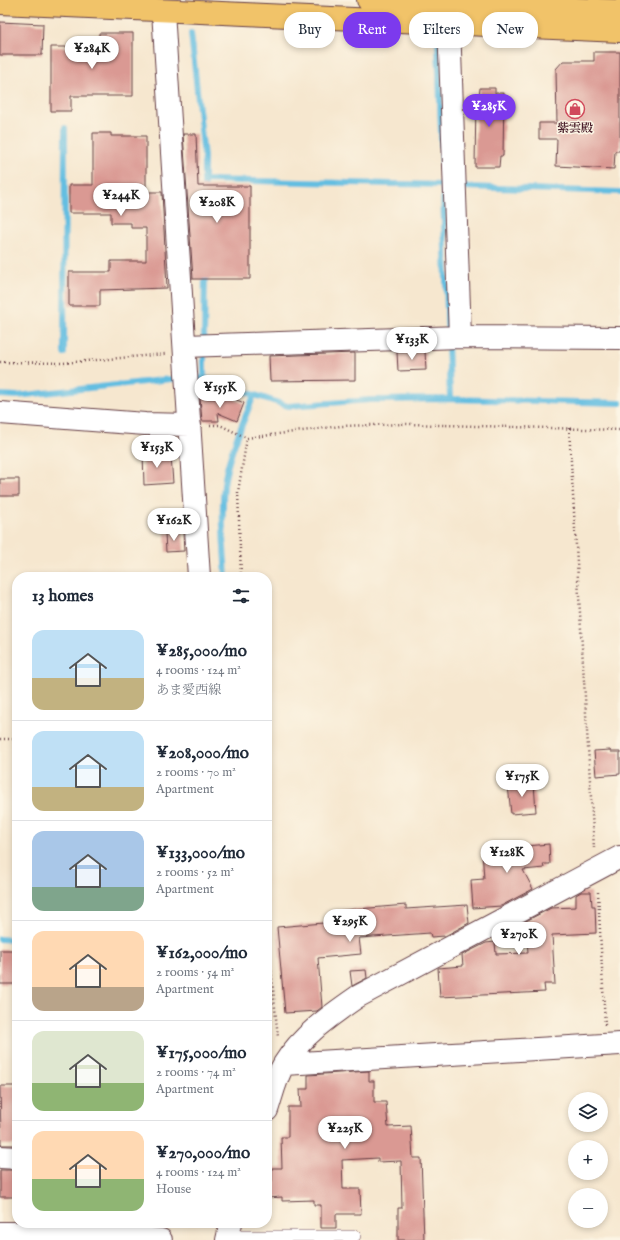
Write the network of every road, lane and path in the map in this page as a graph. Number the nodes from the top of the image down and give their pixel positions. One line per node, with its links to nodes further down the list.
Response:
1 (368, 0): 4 (main road)
2 (0, 4): 3 (main road)
3 (163, 11): 5 (main road); 11 (street)
4 (620, 11)
5 (409, 21)
6 (474, 24): 7 (main road)
7 (620, 31)
8 (449, 48): 9 (street)
9 (452, 337): 10 (street); 11 (street)
10 (620, 338)
11 (185, 355): 12 (path); 14 (street)
12 (0, 362)
13 (0, 413): 14 (street)
14 (190, 425): 19 (street)
15 (569, 428): 16 (path); 18 (path); 24 (path)
16 (620, 430)
17 (232, 431): 18 (path)
18 (246, 438): 20 (path)
19 (199, 572)
20 (240, 572)
21 (0, 739): 22 (path)
22 (12, 739)
23 (620, 857): 24 (street)
24 (596, 870): 26 (path); 27 (street)
25 (272, 979): 27 (path)
26 (613, 1044): 27 (street)
27 (284, 1064): 28 (street)
28 (272, 1096)
29 (0, 1157): 30 (street)
30 (12, 1158)
31 (84, 1228): 33 (street); 35 (street)
32 (229, 1233): 34 (lane)
33 (1, 1235)
34 (354, 1236)
35 (161, 1240)

